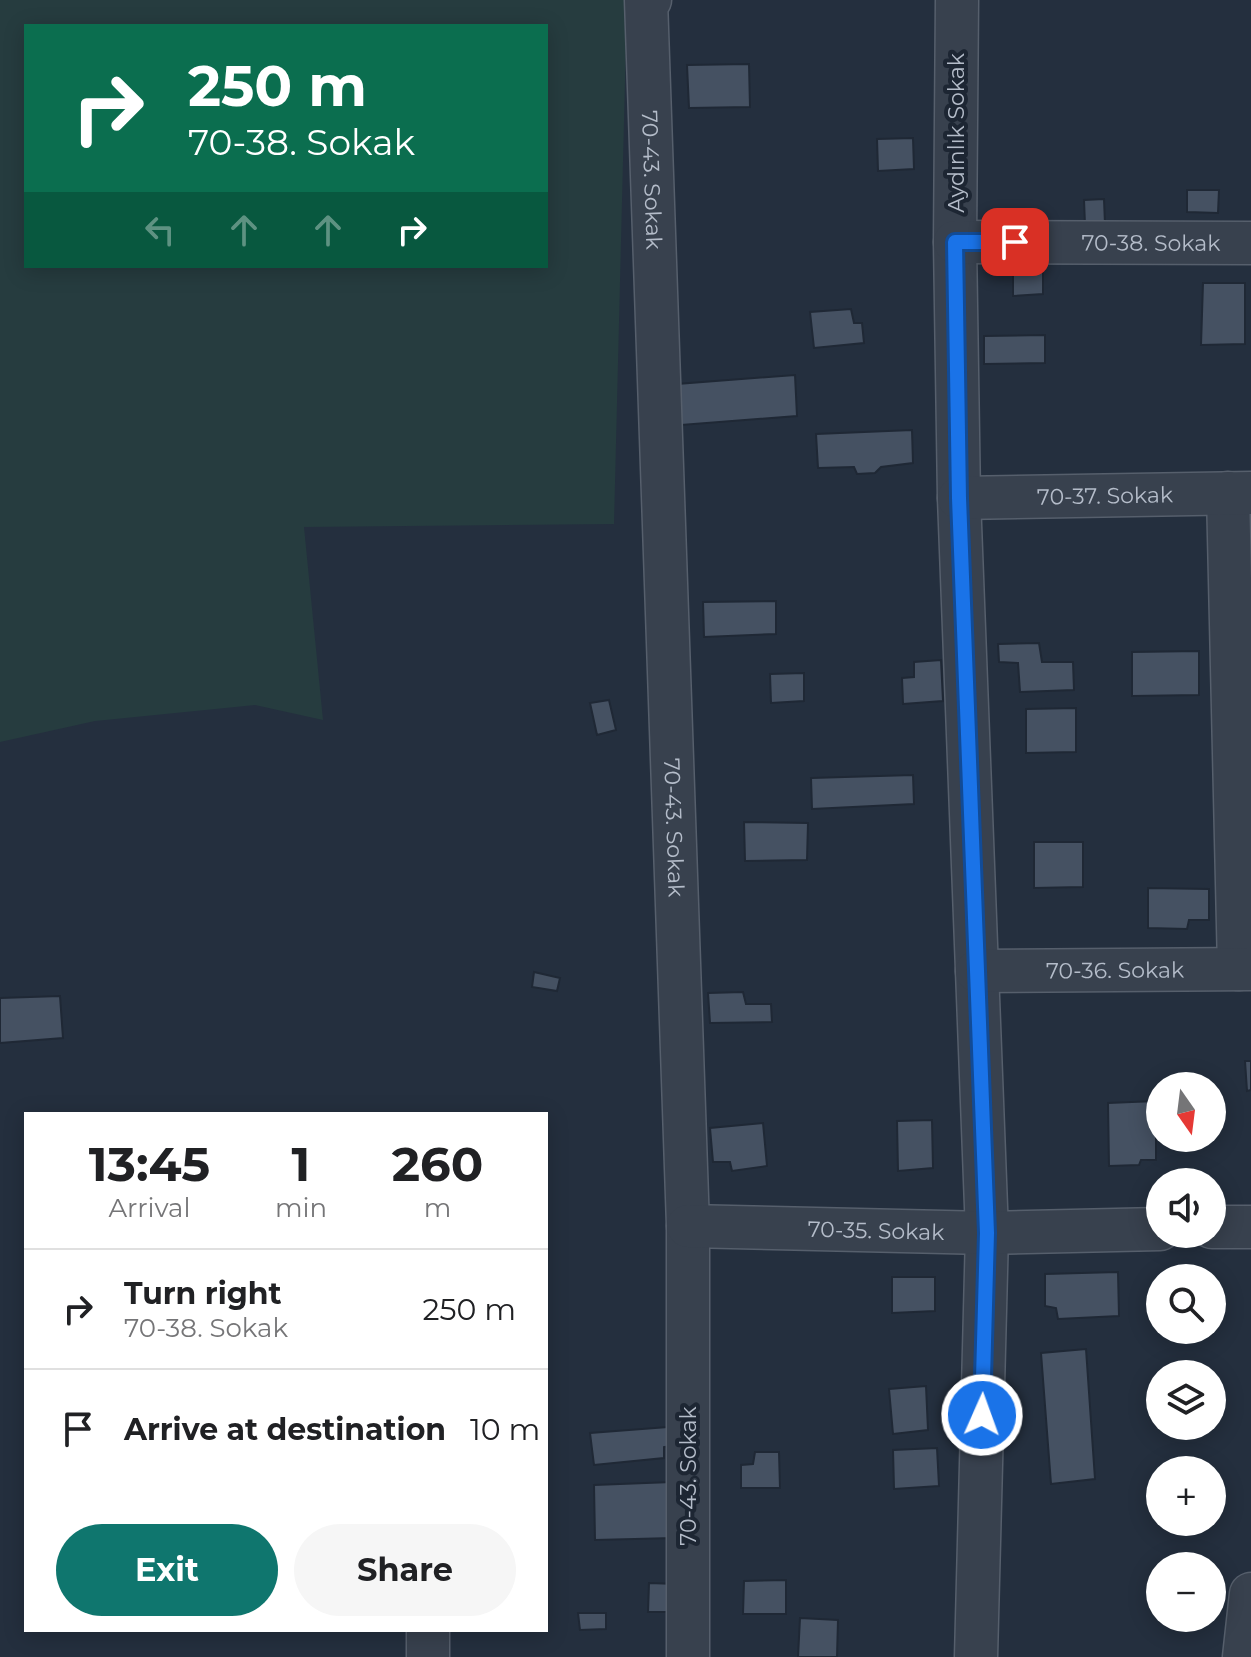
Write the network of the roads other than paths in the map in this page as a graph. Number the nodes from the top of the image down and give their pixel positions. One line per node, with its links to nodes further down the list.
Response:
1 (648, 0): 9 (street, 70-43. Sokak)
2 (957, 0): 3 (street, Aydınlık Sokak)
3 (955, 242): 4 (street, 70-38. Sokak); 6 (street, Aydınlık Sokak)
4 (1251, 243)
5 (1239, 493): 6 (street, 70-37. Sokak); 7 (street)
6 (959, 498): 8 (street, Aydınlık Sokak)
7 (1245, 969): 8 (street, 70-36. Sokak)
8 (977, 971): 13 (street, Aydınlık Sokak)
9 (688, 1226): 13 (street, 70-35. Sokak); 17 (street, 70-43. Sokak)
10 (1226, 1227): 11 (street)
11 (1251, 1227)
12 (1146, 1229): 13 (street, 70-35. Sokak)
13 (987, 1233): 18 (street, Aydınlık Sokak)
14 (1251, 1594): 19 (street)
15 (428, 1632): 16 (street)
16 (428, 1657)
17 (688, 1657)
18 (976, 1657)
19 (1244, 1657)

